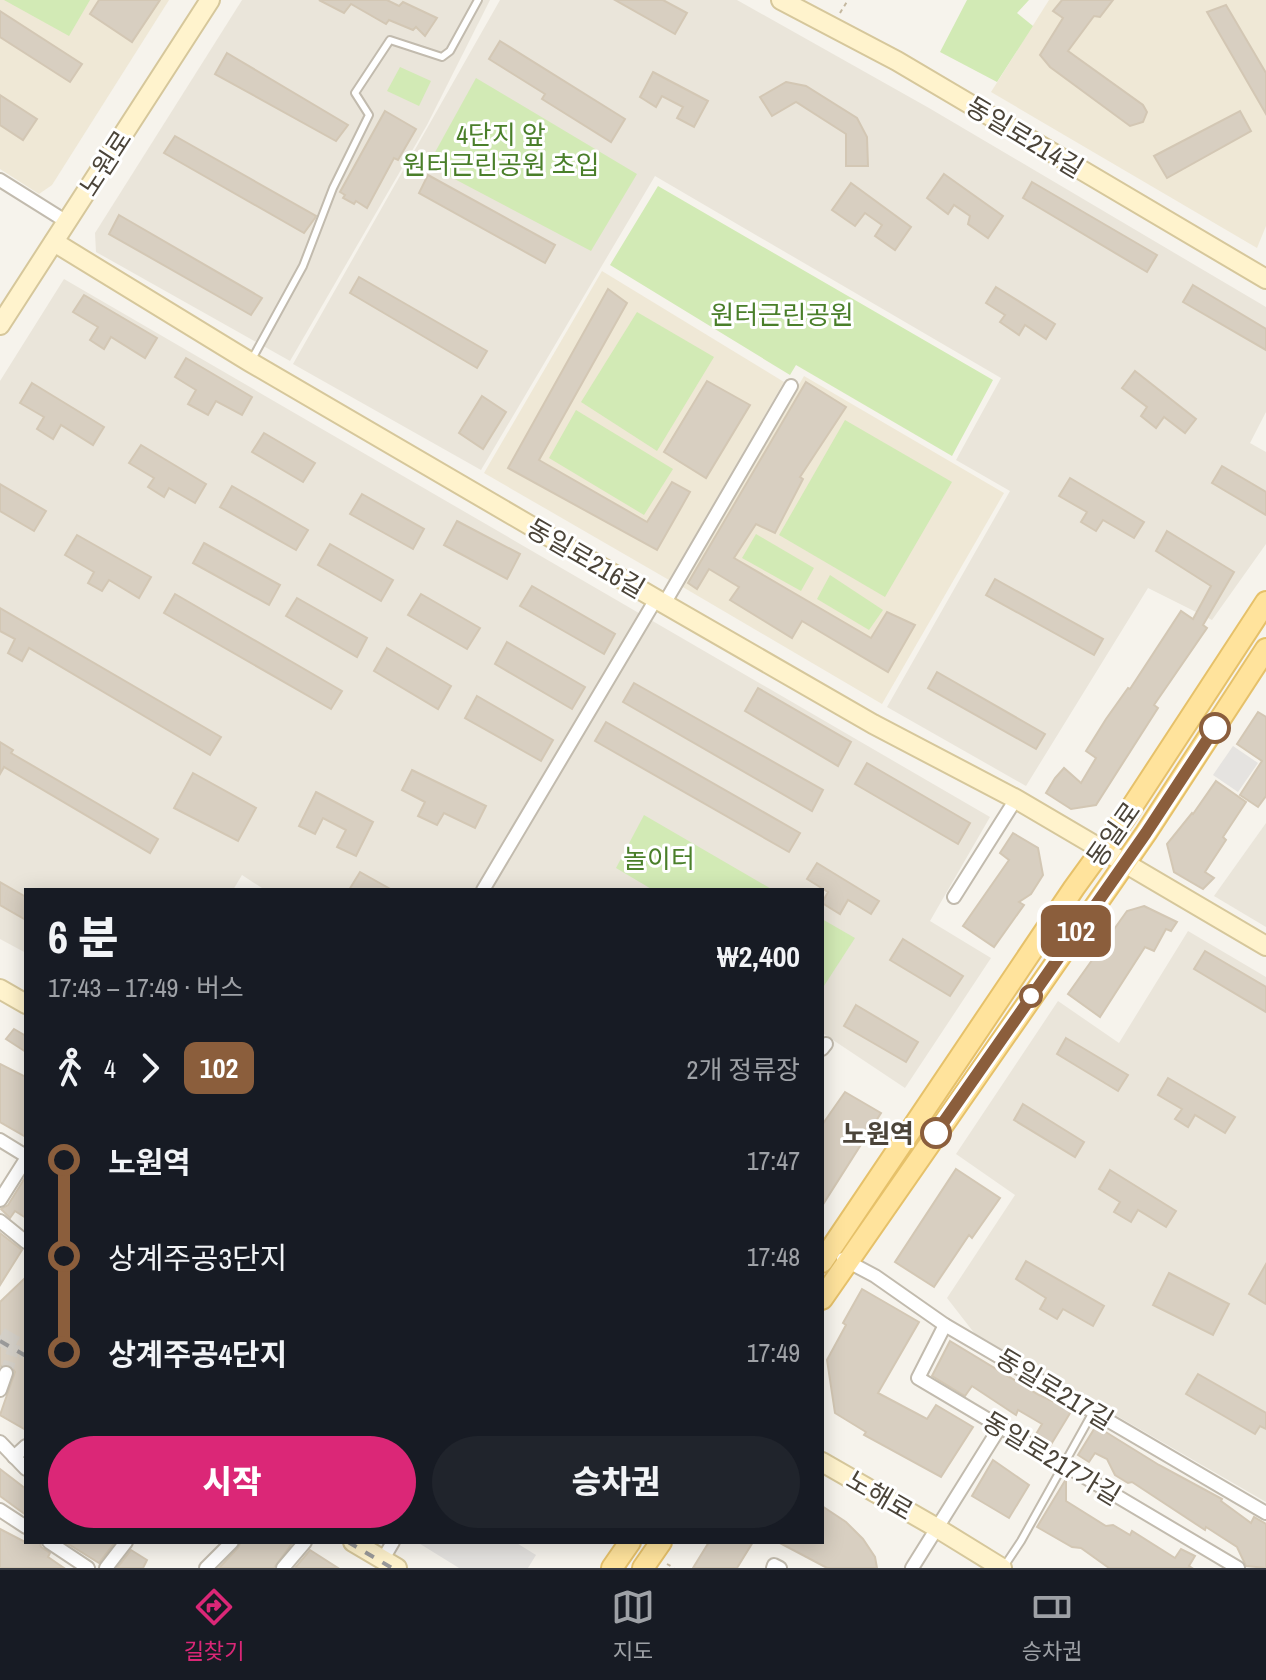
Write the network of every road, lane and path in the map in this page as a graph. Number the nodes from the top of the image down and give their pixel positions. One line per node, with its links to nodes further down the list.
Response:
1 (210, 0): 5 (street, 노원로)
2 (478, 0): 9 (lane)
3 (781, 0): 7 (street, 동일로214길)
4 (1, 184): 5 (street)
5 (67, 222): 6 (street, 노원로)
6 (54, 242): 8 (street, 노원로); 9 (street, 동일로216길)
7 (1266, 279)
8 (0, 325)
9 (250, 362): 11 (street, 동일로216길)
10 (791, 386): 11 (street)
11 (660, 601): 14 (street, 동일로216길); 17 (street)
12 (1266, 602): 15 (main road, 동일로)
13 (1266, 649): 16 (main road, 동일로)
14 (1016, 799): 15 (street, 동일로216길); 18 (street)
15 (1103, 849): 16 (street, 동일로216길); 28 (main road, 동일로)
16 (1125, 863): 19 (street, 동일로216길); 28 (main road, 동일로)
17 (484, 888)
18 (954, 897)
19 (1266, 946)
20 (0, 989): 21 (street)
21 (24, 1003)
22 (0, 1140): 23 (street)
23 (24, 1157)
24 (24, 1161): 25 (street)
25 (0, 1200)
26 (0, 1221): 27 (street)
27 (24, 1240)
28 (830, 1256): 29 (main road, 동일로); 30 (street, 동일로217길)
29 (824, 1288)
30 (945, 1325): 33 (street, 동일로217길); 34 (street, 동일로217가길)
31 (6, 1373): 32 (street)
32 (0, 1390)
33 (1093, 1412): 39 (lane); 42 (street, 동일로217길)
34 (1000, 1427): 39 (street, 동일로217가길); 44 (street, 노해로)
35 (0, 1442): 37 (street)
36 (24, 1448): 37 (street)
37 (14, 1457): 40 (street)
38 (824, 1463): 44 (street, 노해로)
39 (1063, 1464): 65 (lane); 66 (street, 동일로217가길)
40 (24, 1467)
41 (0, 1510): 43 (street)
42 (1266, 1513)
43 (24, 1526)
44 (937, 1528): 64 (street); 65 (street, 노해로)
45 (52, 1544): 55 (street)
46 (124, 1544): 56 (street)
47 (230, 1544): 57 (street)
48 (303, 1544): 58 (street)
49 (356, 1544): 54 (street)
50 (393, 1544): 54 (street)
51 (629, 1544): 59 (main road)
52 (660, 1544): 60 (main road)
53 (666, 1563): 61 (path)
54 (390, 1564)
55 (88, 1568)
56 (106, 1568)
57 (206, 1568)
58 (283, 1568)
59 (612, 1568)
60 (643, 1568)
61 (674, 1568)
62 (773, 1568): 63 (street)
63 (780, 1568)
64 (912, 1568)
65 (1003, 1568)
66 (1238, 1568)

